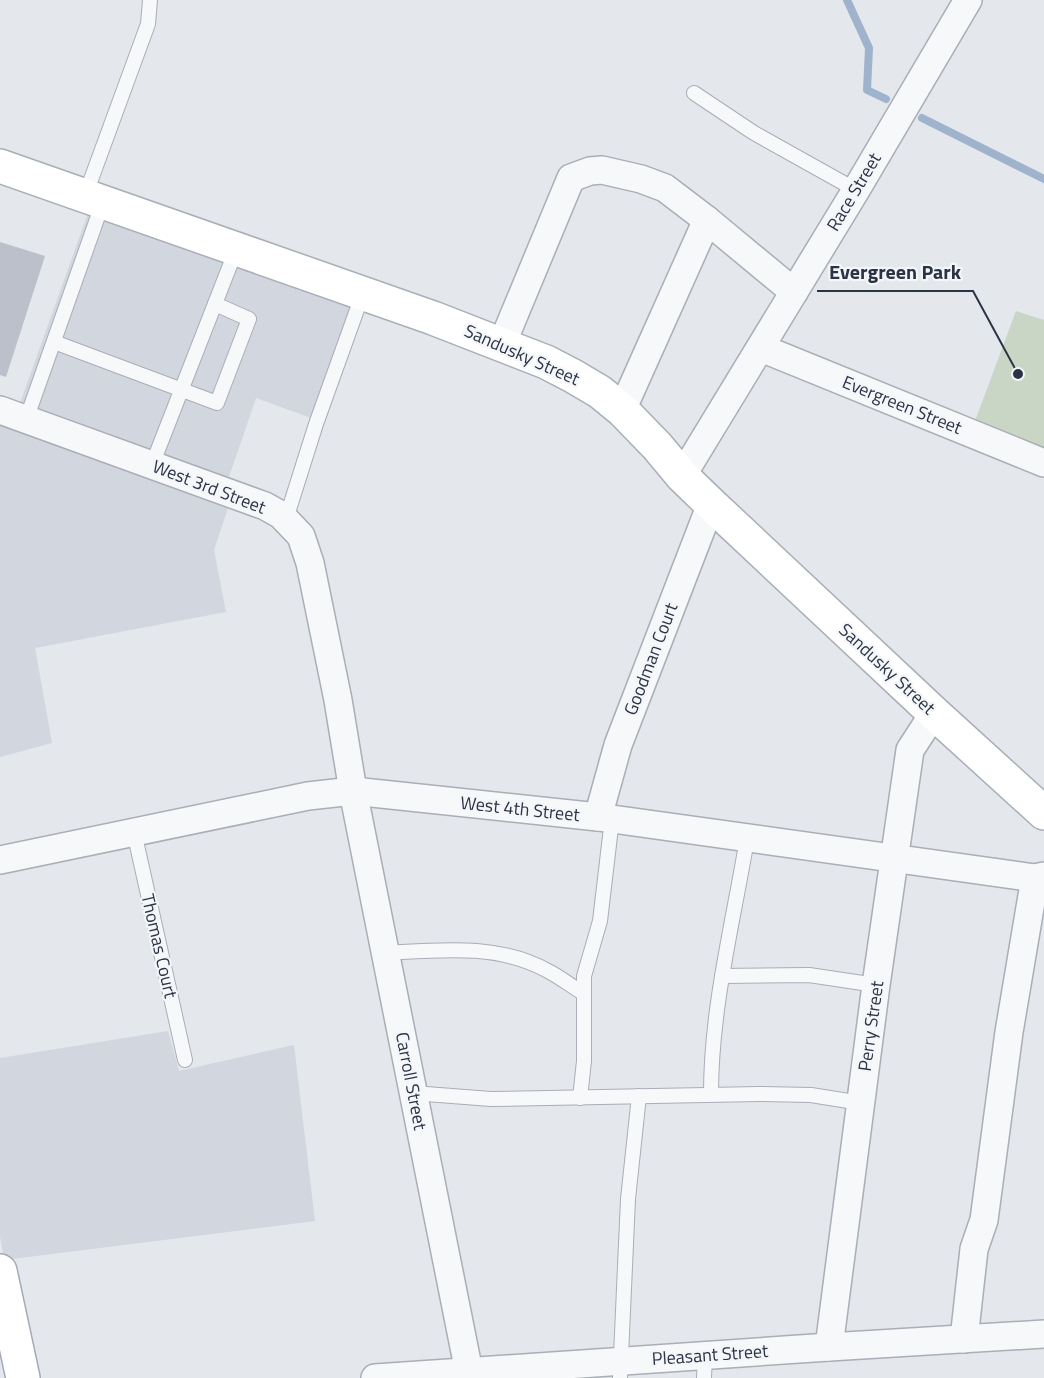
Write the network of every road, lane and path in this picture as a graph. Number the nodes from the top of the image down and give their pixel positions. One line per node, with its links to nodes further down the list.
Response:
1 (150, 0): 6 (lane)
2 (968, 0): 5 (street, Race Street)
3 (694, 93): 5 (lane)
4 (0, 166): 6 (main road, Sandusky Street)
5 (856, 190): 9 (street, Race Street)
6 (94, 199): 8 (main road, Sandusky Street); 12 (lane)
7 (707, 220): 9 (street); 13 (street); 17 (street)
8 (236, 250): 10 (main road, Sandusky Street); 11 (lane)
9 (794, 292): 14 (street, Race Street)
10 (363, 293): 13 (main road, Sandusky Street); 23 (lane)
11 (215, 304): 15 (lane); 15 (lane)
12 (54, 342): 15 (lane); 18 (lane)
13 (502, 344): 17 (main road, Sandusky Street)
14 (761, 348): 19 (street, Evergreen Street); 21 (street, Race Street)
15 (181, 389): 20 (lane)
16 (0, 410): 18 (street, West 3rd Street)
17 (622, 410): 21 (main road, Sandusky Street)
18 (26, 420): 20 (street, West 3rd Street)
19 (1044, 463)
20 (152, 465): 23 (street, West 3rd Street)
21 (682, 476): 22 (main road, Sandusky Street)
22 (711, 504): 24 (main road, Sandusky Street); 27 (street, Goodman Court)
23 (286, 519): 25 (street, West 3rd Street)
24 (933, 713): 26 (main road, Sandusky Street); 30 (street, Perry Street)
25 (353, 791): 27 (street, West 4th Street); 28 (street, West 4th Street); 33 (street, Carroll Street)
26 (1044, 813)
27 (605, 818): 29 (street, West 4th Street); 36 (lane)
28 (134, 832): 31 (street, West 4th Street); 37 (lane, Thomas Court)
29 (747, 839): 30 (street, West 4th Street); 34 (lane)
30 (894, 858): 32 (street, West 4th Street); 35 (street, Perry Street)
31 (0, 860)
32 (1040, 877): 45 (street)
33 (386, 953): 36 (lane); 38 (street, Carroll Street)
34 (722, 976): 35 (lane); 39 (lane)
35 (876, 985): 42 (street, Perry Street)
36 (583, 993): 41 (lane)
37 (185, 1060)
38 (413, 1093): 41 (lane); 49 (street, Carroll Street)
39 (711, 1094): 40 (lane); 42 (lane)
40 (639, 1096): 41 (lane); 48 (lane)
41 (580, 1098)
42 (861, 1103): 46 (street, Perry Street)
43 (0, 1271): 50 (main road)
44 (1044, 1334): 45 (street, Pleasant Street)
45 (964, 1339): 46 (street, Pleasant Street)
46 (829, 1347): 47 (street, Pleasant Street)
47 (704, 1367): 48 (street, Pleasant Street)
48 (620, 1370): 49 (street, Pleasant Street)
49 (469, 1372): 51 (street, Pleasant Street)
50 (23, 1378)
51 (375, 1378)

